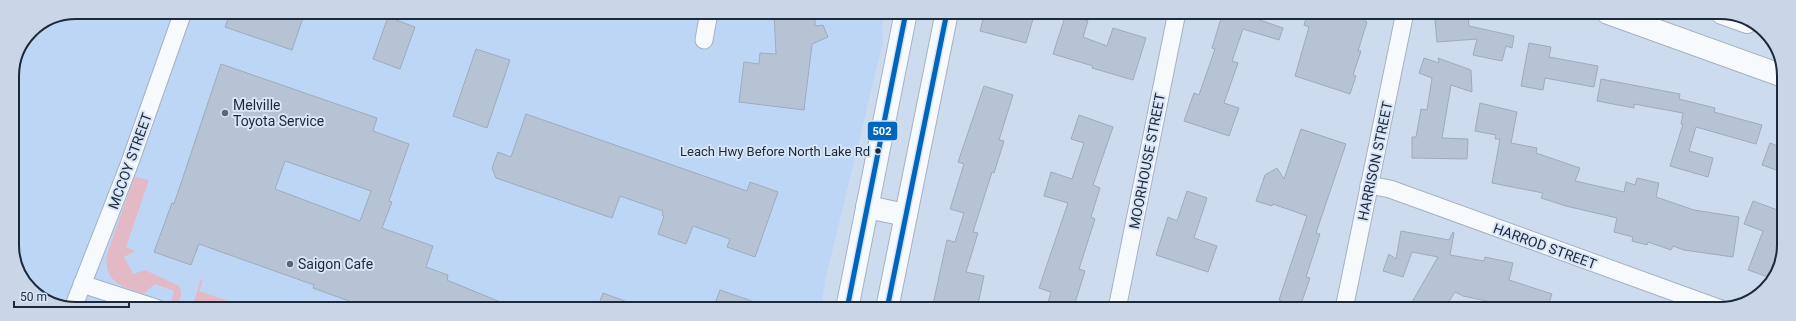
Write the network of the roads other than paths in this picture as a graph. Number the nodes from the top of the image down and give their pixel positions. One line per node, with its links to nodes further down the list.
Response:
1 (181, 19): 13 (street, MCCOY STREET)
2 (708, 19): 8 (street)
3 (905, 19): 11 (main road)
4 (946, 19): 12 (main road)
5 (1176, 19): 18 (street, MOORHOUSE STREET)
6 (1404, 19): 10 (street, HARRISON STREET)
7 (1627, 19): 9 (main road)
8 (704, 40)
9 (1777, 74)
10 (1369, 186): 19 (street, HARRISON STREET); 20 (street, HARROD STREET)
11 (867, 207): 12 (main road); 16 (main road)
12 (906, 215): 17 (main road)
13 (82, 284): 14 (street, MCCOY STREET); 15 (street)
14 (75, 302)
15 (138, 302)
16 (848, 302)
17 (888, 302)
18 (1118, 302)
19 (1345, 302)
20 (1701, 302)

